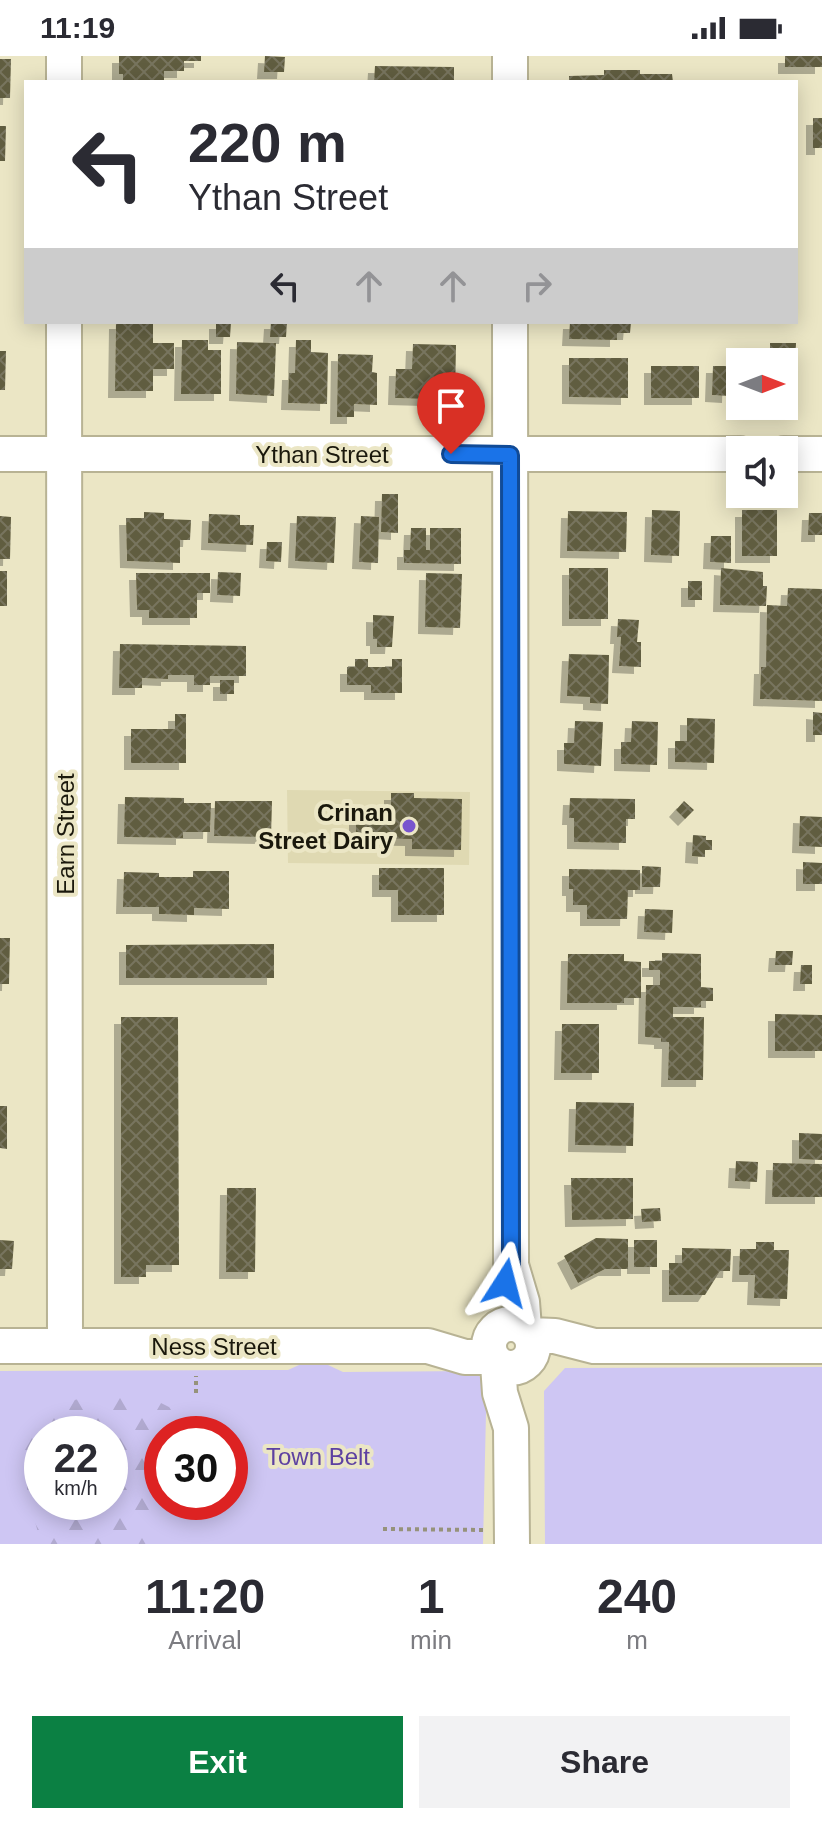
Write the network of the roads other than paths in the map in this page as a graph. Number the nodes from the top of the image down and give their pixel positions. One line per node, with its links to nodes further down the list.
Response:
1 (64, 56): 3 (street)
2 (510, 56): 4 (street)
3 (64, 80)
4 (510, 80)
5 (64, 324): 11 (street, Earn Street)
6 (510, 324): 12 (street)
7 (0, 454): 11 (street, Ythan Street)
8 (726, 454): 12 (street, Ythan Street)
9 (798, 454): 10 (street)
10 (822, 454)
11 (65, 455): 12 (street, Ythan Street); 13 (street, Earn Street)
12 (510, 455): 15 (street)
13 (65, 1345): 14 (street, Ness Street); 15 (street, Ness Street)
14 (0, 1346)
15 (511, 1346): 16 (street, Ness Street); 17 (street)
16 (822, 1346)
17 (512, 1537)

